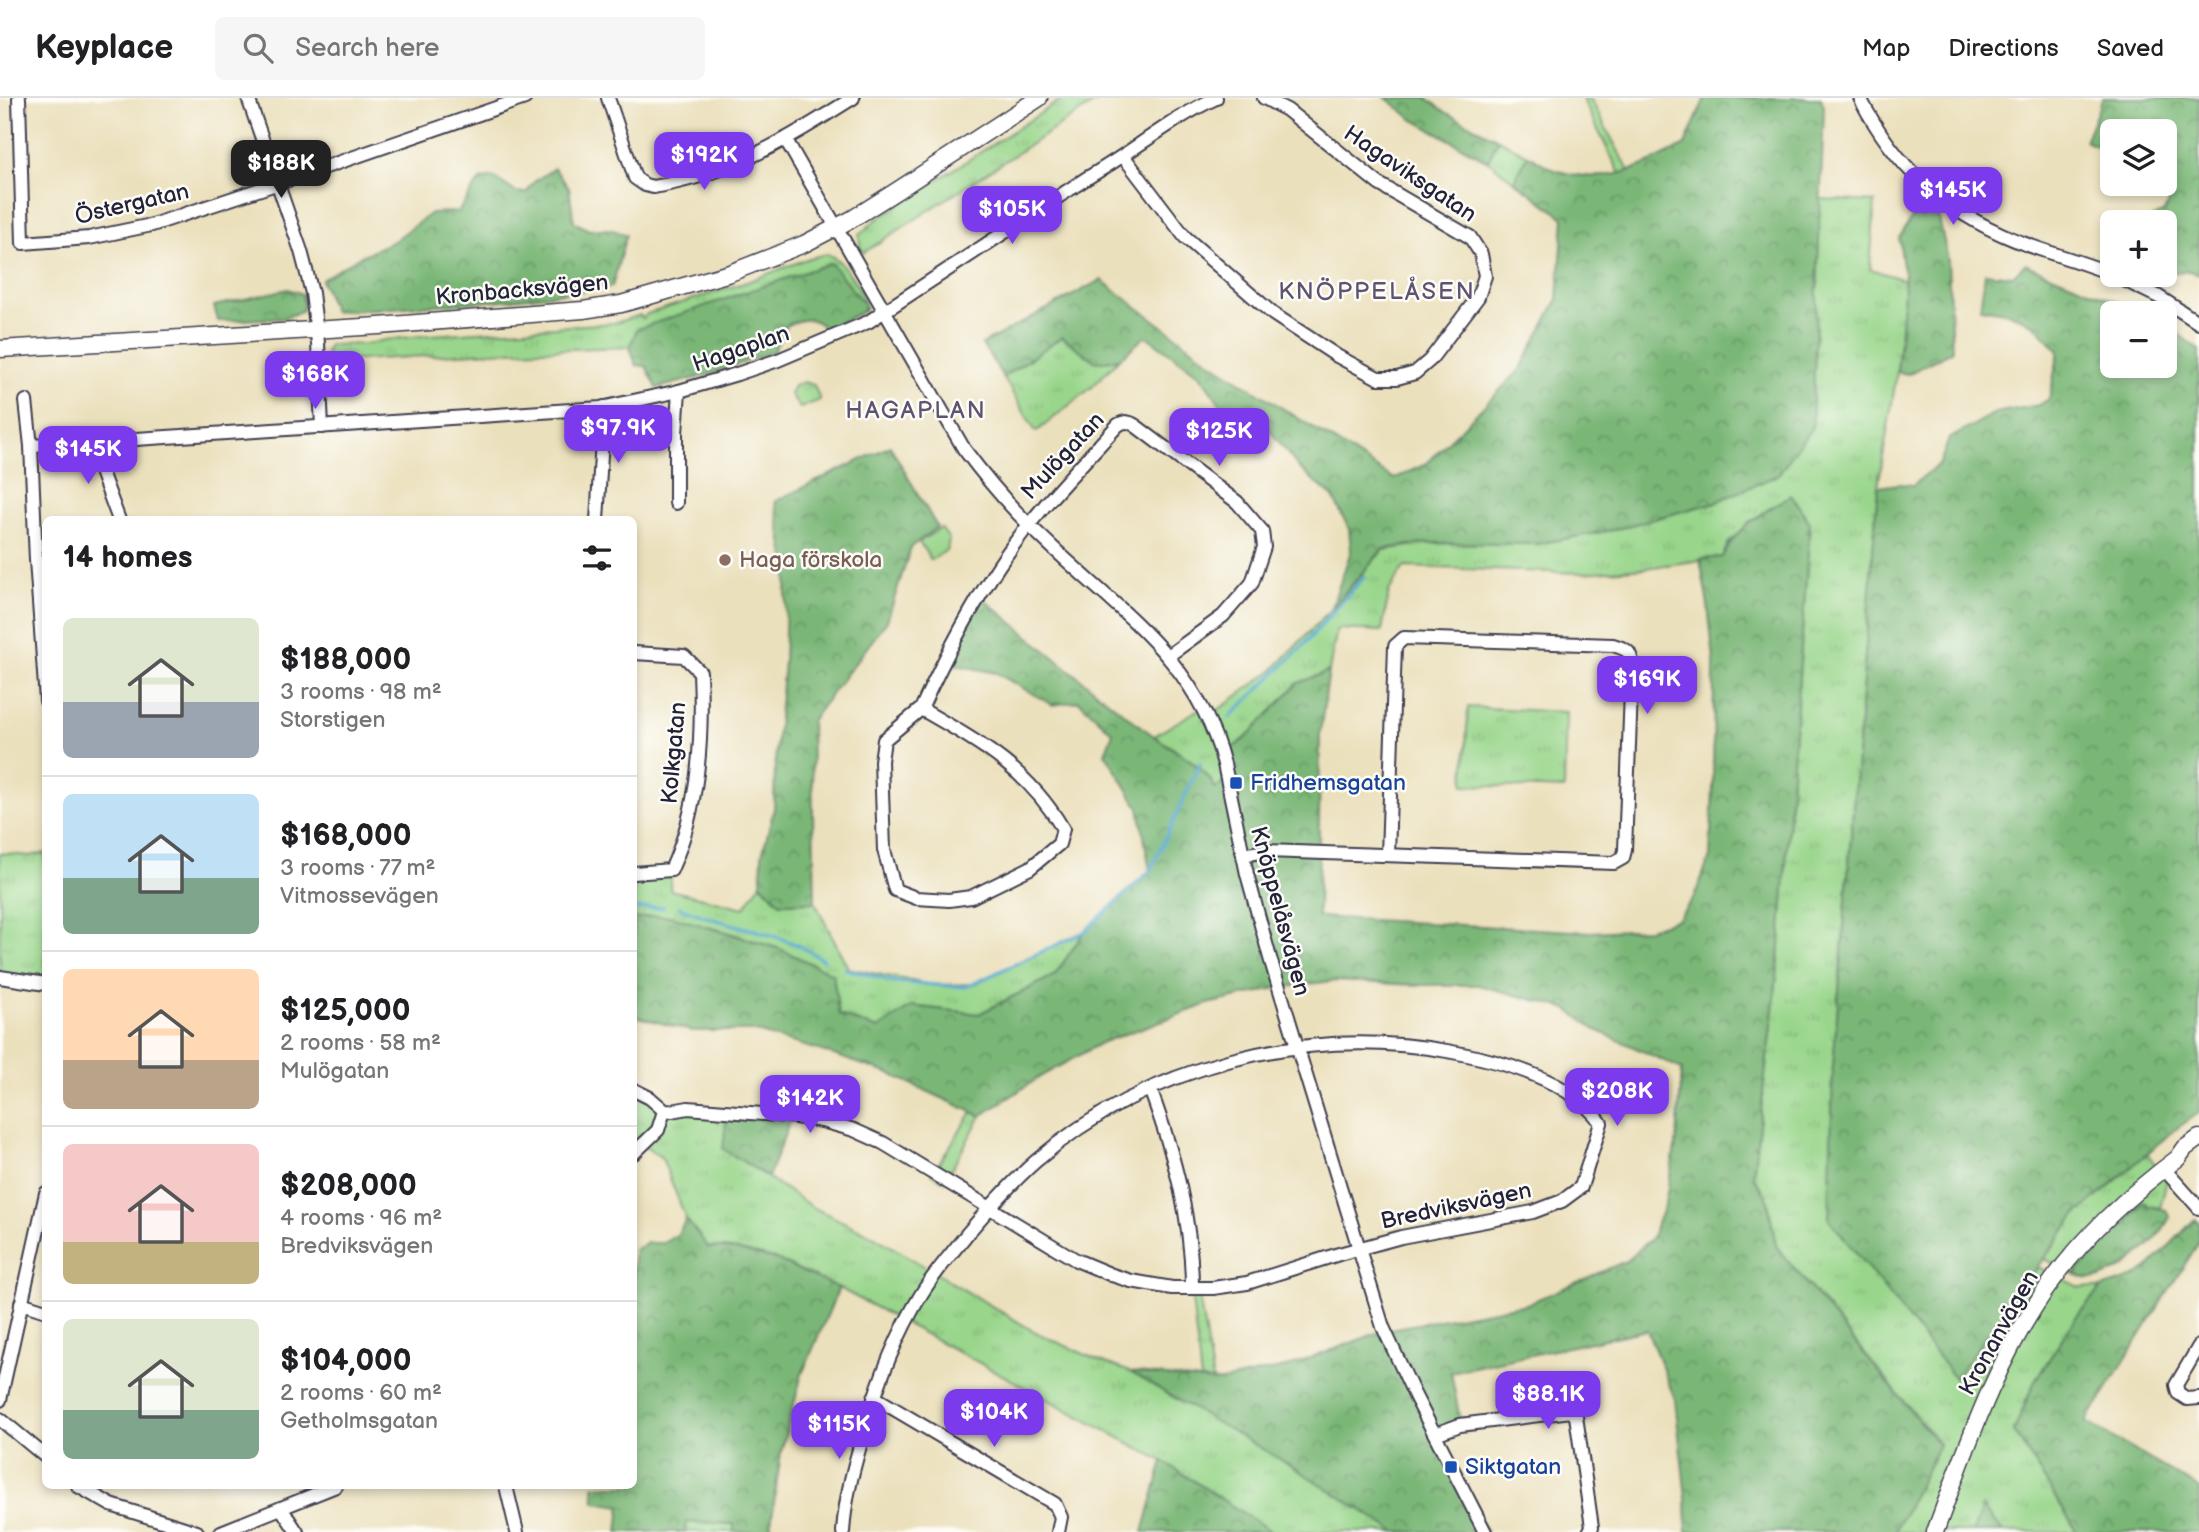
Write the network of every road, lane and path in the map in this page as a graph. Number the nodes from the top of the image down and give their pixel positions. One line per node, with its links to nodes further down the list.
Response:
1 (19, 98): 12 (street, Östergatan)
2 (248, 98): 12 (street)
3 (525, 98): 12 (street, Östergatan)
4 (607, 98): 10 (street)
5 (853, 98): 10 (street)
6 (1039, 98): 13 (street, Kronbacksvägen)
7 (1216, 98): 11 (street)
8 (1264, 98): 11 (street, Hagaviksgatan)
9 (1860, 98): 14 (street)
10 (786, 140): 13 (street, Knöppelåsvägen)
11 (1124, 157): 16 (street)
12 (277, 184): 18 (street)
13 (836, 228): 16 (street, Knöppelåsvägen); 18 (street, Kronbacksvägen)
14 (2100, 269)
15 (2139, 287): 17 (street)
16 (885, 310): 20 (street, Hagaplan); 29 (street, Knöppelåsvägen)
17 (2199, 323)
18 (317, 329): 19 (street, Kronbacksvägen); 23 (street)
19 (0, 349)
20 (679, 391): 22 (street, Hagaplan); 26 (street)
21 (26, 401): 25 (street)
22 (604, 407): 23 (street, Hagaplan); 28 (street)
23 (322, 427): 24 (street, Hagaplan)
24 (90, 442): 25 (street, Hagaplan); 27 (street)
25 (31, 446): 30 (street)
26 (677, 503)
27 (118, 516)
28 (597, 516)
29 (1029, 525): 32 (street, Knöppelåsvägen); 32 (street, Mulögatan); 33 (street)
30 (42, 645)
31 (637, 653): 36 (street, Kolkgatan)
32 (1168, 656): 34 (street, Knöppelåsvägen)
33 (921, 709): 33 (street)
34 (1243, 855): 35 (street); 39 (street, Knöppelåsvägen)
35 (1388, 855): 35 (street)
36 (637, 873)
37 (0, 977): 38 (street)
38 (42, 983)
39 (1296, 1048): 40 (street, Bredviksvägen); 51 (street, Knöppelåsvägen); 51 (street, Bredviksvägen)
40 (1150, 1089): 48 (street, Bredviksvägen); 52 (street)
41 (637, 1092): 42 (street)
42 (664, 1111): 44 (street); 48 (street, Bredviksvägen)
43 (2199, 1138): 46 (street, Kronanvägen)
44 (637, 1150)
45 (2199, 1150): 46 (street, Kronanvägen)
46 (2178, 1158): 47 (street, Kronanvägen)
47 (2164, 1169): 49 (street); 74 (street, Kronanvägen)
48 (990, 1208): 52 (street, Bredviksvägen); 56 (street)
49 (2199, 1208)
50 (42, 1211): 53 (street)
51 (1358, 1249): 52 (street, Bredviksvägen); 60 (street, Knöppelåsvägen)
52 (1192, 1289)
53 (21, 1303): 54 (street); 58 (street)
54 (42, 1310)
55 (2199, 1346): 57 (street)
56 (874, 1397): 70 (street); 71 (street)
57 (2199, 1398)
58 (0, 1401)
59 (0, 1419): 61 (street)
60 (1435, 1434): 72 (street, Knöppelåsvägen); 73 (street)
61 (42, 1454)
62 (84, 1489): 66 (street)
63 (328, 1489): 65 (street)
64 (507, 1489): 69 (street)
65 (281, 1508): 67 (street); 68 (street)
66 (197, 1532)
67 (221, 1532)
68 (297, 1532)
69 (517, 1532)
70 (843, 1532)
71 (1058, 1532)
72 (1485, 1532)
73 (1589, 1532)
74 (1935, 1532)

